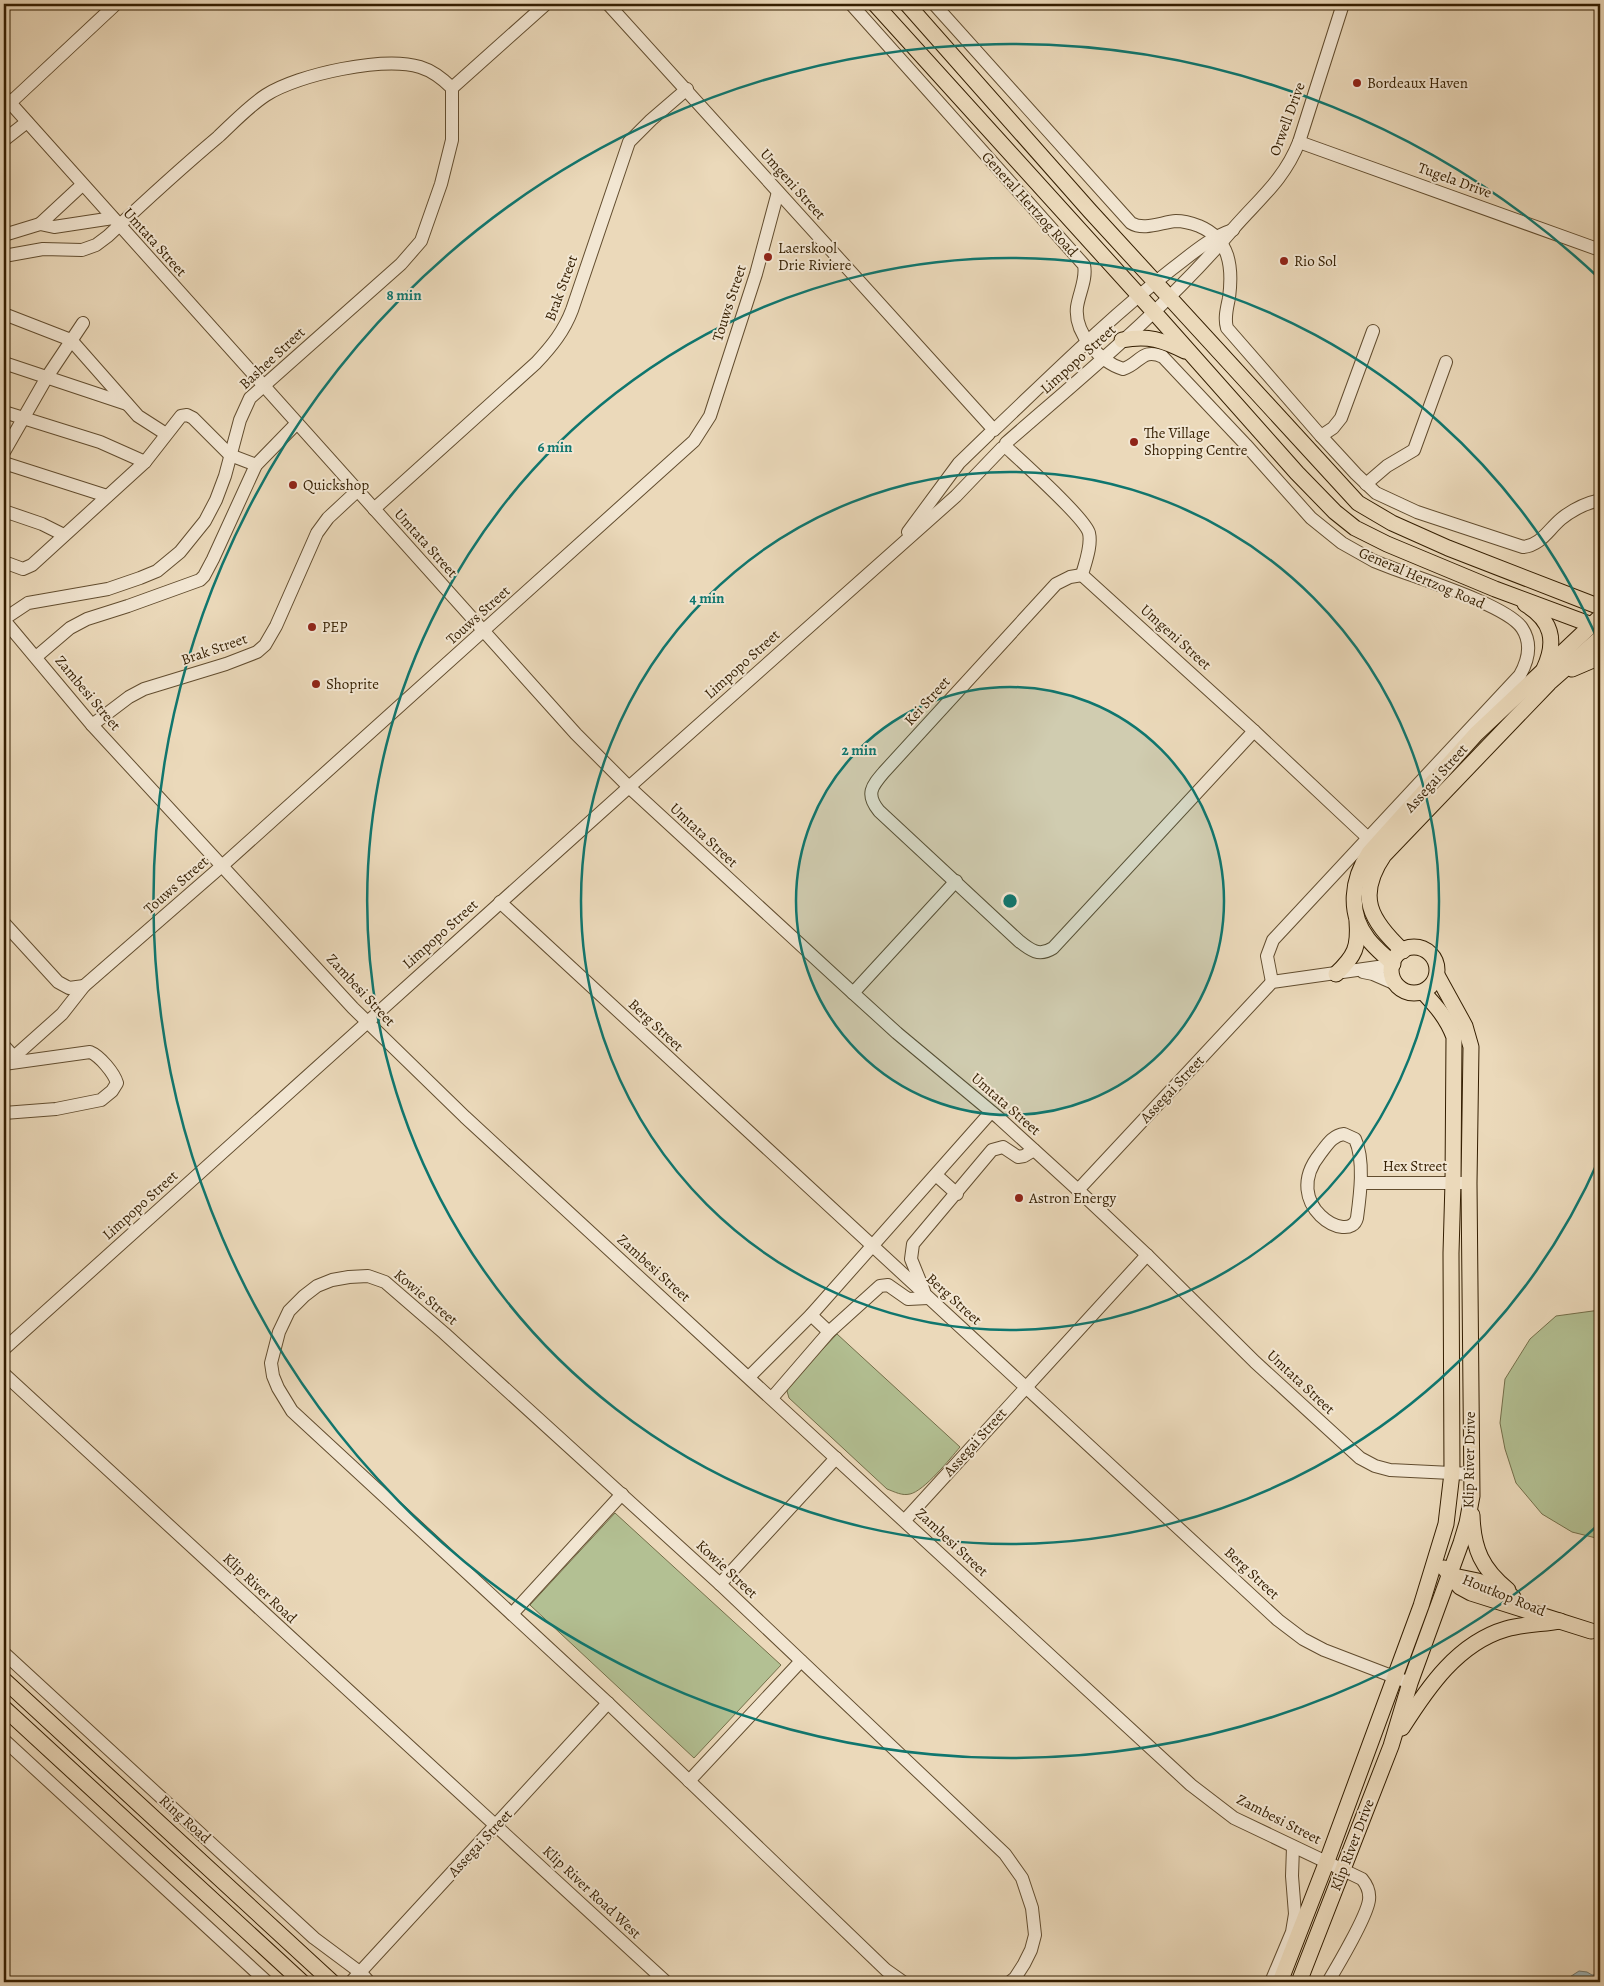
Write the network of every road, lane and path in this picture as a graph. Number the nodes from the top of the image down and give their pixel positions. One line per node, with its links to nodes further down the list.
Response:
1 (116, 4): 11 (street)
2 (546, 4): 9 (street)
3 (608, 4): 10 (street, Umgeni Street)
4 (850, 4): 34 (street, General Hertzog Road)
5 (875, 4): 26 (main road, General Hertzog Road)
6 (907, 4): 25 (main road)
7 (934, 4): 21 (street)
8 (1343, 4): 14 (street, Orwell Drive)
9 (452, 88): 17 (street); 40 (street, Bashee Street)
10 (687, 89): 16 (street, Umgeni Street); 58 (street, Brak Street)
11 (7, 100): 12 (street, Umtata Street)
12 (27, 122): 13 (street); 15 (street, Umtata Street)
13 (4, 140)
14 (1298, 142): 21 (street, Orwell Drive); 23 (street, Tugela Drive)
15 (82, 186): 17 (street, Umtata Street); 18 (street)
16 (778, 192): 45 (street, Umgeni Street); 70 (street, Touws Street)
17 (116, 222): 19 (street); 22 (street); 40 (street, Umtata Street)
18 (40, 224): 19 (street); 20 (street)
19 (54, 227): 22 (street)
20 (4, 235)
21 (1219, 240): 25 (street, Orwell Drive); 27 (street, Orwell Drive); 47 (street)
22 (57, 249): 24 (street)
23 (1600, 250)
24 (4, 256)
25 (1156, 282): 26 (street, Limpopo Street); 27 (main road)
26 (1139, 296): 28 (main road, General Hertzog Road); 34 (street, Limpopo Street)
27 (1170, 297): 28 (street, Limpopo Street); 67 (main road)
28 (1154, 312): 33 (street, Limpopo Street); 35 (main road, General Hertzog Road)
29 (4, 314): 32 (street)
30 (83, 323): 32 (street)
31 (1373, 331): 47 (street)
32 (71, 340): 39 (street); 41 (street)
33 (1122, 340): 35 (main road); 36 (street, Limpopo Street)
34 (1088, 342): 36 (street, General Hertzog Road); 45 (street, Limpopo Street)
35 (1191, 354): 66 (main road, General Hertzog Road)
36 (1103, 358): 48 (street, Limpopo Street); 78 (street, General Hertzog Road)
37 (1446, 362): 54 (street)
38 (4, 363): 39 (street)
39 (47, 377): 41 (street); 43 (street)
40 (264, 385): 44 (street, Umtata Street); 50 (street, Bashee Street)
41 (129, 405): 46 (street)
42 (4, 412): 43 (street)
43 (23, 418): 49 (street); 52 (street)
44 (297, 423): 53 (street); 55 (street, Umtata Street)
45 (991, 432): 48 (street, Umgeni Street); 61 (street, Limpopo Street)
46 (166, 434): 50 (street); 52 (street)
47 (1320, 436): 54 (street)
48 (1004, 446): 61 (street, Limpopo Street); 64 (street)
49 (4, 452)
50 (230, 455): 53 (street); 63 (street, Bashee Street)
51 (4, 462): 56 (street)
52 (145, 462): 56 (street)
53 (256, 465): 65 (street)
54 (1366, 484): 57 (street)
55 (357, 490): 58 (street, Umtata Street); 75 (street, Brak Street)
56 (107, 496): 60 (street)
57 (1600, 500)
58 (374, 510): 70 (street, Umtata Street)
59 (4, 511): 60 (street)
60 (64, 535): 62 (street)
61 (900, 545): 77 (street, Limpopo Street)
62 (4, 562)
63 (157, 571): 65 (street); 68 (street, Bashee Street)
64 (1082, 575): 76 (street, Umgeni Street); 80 (street, Kei Street)
65 (168, 592): 72 (street)
66 (1507, 593): 69 (main road, General Hertzog Road); 74 (main road)
67 (1600, 607)
68 (4, 619): 72 (street, Zambesi Street)
69 (1597, 623): 74 (main road, Assegai Street)
70 (484, 632): 77 (street, Umtata Street); 79 (street, Touws Street)
71 (1600, 638): 74 (main road, Assegai Street)
72 (36, 657): 75 (street, Zambesi Street)
73 (1600, 658): 74 (main road)
74 (1550, 674): 82 (main road, Assegai Street); 84 (main road, Assegai Street)
75 (92, 725): 79 (street, Zambesi Street)
76 (1254, 731): 78 (street, Umgeni Street); 80 (street, Kei Street)
77 (629, 787): 81 (street, Limpopo Street); 93 (street, Umtata Street)
78 (1367, 836): 89 (street, General Hertzog Road)
79 (223, 865): 91 (street, Touws Street); 94 (street, Zambesi Street)
80 (956, 881): 93 (street)
81 (500, 902): 94 (street, Limpopo Street); 106 (street, Berg Street)
82 (1357, 919): 85 (main road, Assegai Street); 87 (main road)
83 (4, 923): 91 (street)
84 (1403, 951): 85 (main road); 88 (main road, Klip River Drive)
85 (1393, 964): 86 (street); 90 (main road)
86 (1353, 970): 87 (street); 90 (street)
87 (1336, 974): 89 (street)
88 (1437, 975): 92 (main road); 103 (main road, Klip River Drive)
89 (1272, 982): 104 (street, Assegai Street)
90 (1396, 984): 92 (main road)
91 (84, 986): 96 (street, Touws Street)
92 (1423, 992): 101 (main road, Klip River Drive)
93 (852, 993): 97 (street, Umtata Street)
94 (368, 1022): 111 (street, Limpopo Street); 113 (street, Zambesi Street)
95 (4, 1046): 96 (street)
96 (7, 1062): 98 (street)
97 (991, 1112): 99 (street, Umtata Street); 100 (street)
98 (4, 1113)
99 (1034, 1150): 104 (street, Umtata Street); 105 (street)
100 (936, 1175): 105 (street); 106 (street)
101 (1453, 1182): 102 (street, Hex Street); 103 (street, Hex Street); 117 (main road, Klip River Drive)
102 (1361, 1183): 102 (street, Hex Street)
103 (1470, 1183): 118 (main road, Klip River Drive)
104 (1078, 1190): 107 (street, Umtata Street)
105 (957, 1194): 108 (street)
106 (872, 1246): 108 (street, Berg Street); 109 (street)
107 (1147, 1255): 114 (street, Assegai Street); 117 (street, Umtata Street)
108 (927, 1296): 110 (street); 114 (street, Berg Street)
109 (811, 1315): 110 (street); 113 (street)
110 (829, 1332): 115 (street)
111 (4, 1349)
112 (4, 1374): 143 (street, Klip River Road)
113 (750, 1377): 115 (street, Zambesi Street)
114 (1026, 1386): 121 (street, Assegai Street); 135 (street, Berg Street)
115 (772, 1398): 116 (street, Zambesi Street)
116 (836, 1458): 121 (street, Zambesi Street); 124 (street)
117 (1452, 1473): 118 (street, Umtata Street); 122 (main road, Klip River Drive)
118 (1472, 1474): 120 (main road, Klip River Drive)
119 (622, 1494): 124 (street, Kowie Street); 129 (street); 129 (street, Kowie Street)
120 (1472, 1496): 123 (main road, Klip River Drive); 126 (main road)
121 (905, 1520): 144 (street, Zambesi Street)
122 (1440, 1546): 123 (main road); 128 (main road, Klip River Drive)
123 (1449, 1575): 125 (main road, Houtkop Road); 126 (main road, Houtkop Road); 127 (main road, Klip River Drive); 128 (main road)
124 (720, 1584): 133 (street, Kowie Street)
125 (1471, 1592): 127 (main road); 130 (main road, Houtkop Road)
126 (1520, 1600): 131 (main road, Houtkop Road)
127 (1439, 1605): 136 (main road, Klip River Drive)
128 (1421, 1606): 135 (main road, Klip River Drive)
129 (512, 1614): 138 (street, Kowie Street)
130 (1560, 1622): 131 (main road, Houtkop Road); 141 (main road)
131 (1596, 1633)
132 (4, 1653): 134 (street, Ring Road)
133 (801, 1661): 142 (street); 153 (street, Kowie Street)
134 (20, 1668): 137 (street); 147 (street, Ring Road)
135 (1395, 1678): 136 (street, Berg Street); 145 (main road, Klip River Drive)
136 (1410, 1683): 141 (main road, Klip River Drive)
137 (5, 1684): 150 (main road, Ring Road)
138 (608, 1703): 142 (street, Kowie Street); 143 (street, Assegai Street)
139 (4, 1708): 149 (main road)
140 (4, 1740): 148 (street)
141 (1391, 1746): 146 (main road, Klip River Drive)
142 (689, 1781): 152 (street, Kowie Street)
143 (496, 1826): 147 (street, Assegai Street); 151 (street, Klip River Road West)
144 (1293, 1847): 145 (street, Zambesi Street); 154 (street)
145 (1327, 1861): 146 (street, Zambesi Street); 155 (main road, Klip River Drive)
146 (1343, 1869): 156 (main road, Klip River Drive); 157 (street, Zambesi Street)
147 (360, 1979)
148 (267, 1982)
149 (302, 1982)
150 (332, 1982)
151 (666, 1982)
152 (903, 1982)
153 (1010, 1982)
154 (1271, 1982)
155 (1280, 1982)
156 (1299, 1982)
157 (1328, 1982)

